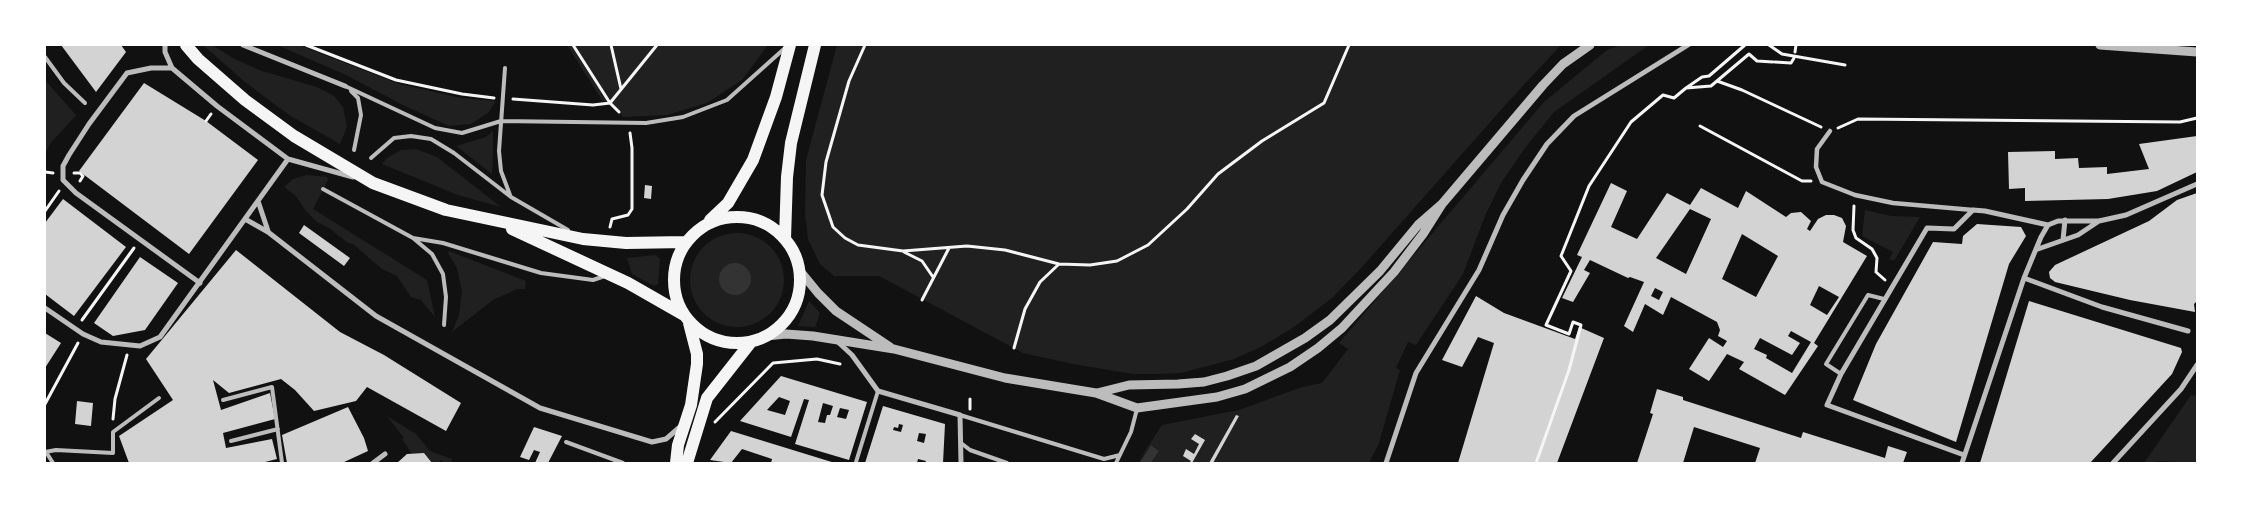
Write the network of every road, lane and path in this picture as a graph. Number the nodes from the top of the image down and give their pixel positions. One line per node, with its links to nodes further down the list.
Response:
1 (165, 45): 23 (street)
2 (186, 45): 44 (main road)
3 (243, 45): 26 (street)
4 (306, 45): 29 (path)
5 (573, 45): 31 (path)
6 (611, 45): 28 (path)
7 (657, 45): 28 (path)
8 (789, 45): 34 (lane); 57 (main road)
9 (816, 45): 63 (main road)
10 (865, 45): 69 (path)
11 (1349, 45): 70 (path)
12 (1590, 45): 50 (street)
13 (1688, 45): 122 (street)
14 (1745, 45): 27 (path)
15 (1770, 45): 22 (path)
16 (1796, 45): 18 (path)
17 (2100, 45): 19 (street)
18 (1795, 52)
19 (2197, 52)
20 (45, 57): 30 (lane)
21 (1794, 58): 25 (path)
22 (1845, 65)
23 (172, 68): 39 (street); 42 (street)
24 (505, 68): 29 (lane)
25 (1716, 81): 27 (path); 36 (path)
26 (345, 86): 33 (lane); 37 (lane)
27 (1686, 88): 123 (path)
28 (621, 90): 31 (path)
29 (501, 98): 31 (path); 33 (lane)
30 (85, 103)
31 (610, 103): 34 (path)
32 (2197, 118): 36 (path)
33 (501, 121): 34 (lane); 48 (lane)
34 (627, 124): 59 (path)
35 (1700, 126): 43 (path)
36 (1830, 131): 43 (street)
37 (354, 150)
38 (371, 158): 48 (lane)
39 (288, 159): 44 (street); 49 (street)
40 (82, 175): 41 (path)
41 (80, 181)
42 (65, 182): 52 (path); 64 (street)
43 (1822, 182): 47 (street)
44 (373, 183): 54 (main road)
45 (2197, 184): 56 (street)
46 (323, 189): 61 (lane)
47 (1855, 195): 51 (street); 76 (path)
48 (511, 197): 62 (lane)
49 (258, 201): 53 (street); 60 (street)
50 (1442, 204): 95 (street); 99 (street)
51 (1973, 210): 58 (street); 76 (street)
52 (45, 211)
53 (245, 219): 60 (street); 75 (street)
54 (489, 219): 62 (main road); 72 (main road)
55 (2065, 220): 56 (street); 58 (street); 65 (street)
56 (2099, 221): 65 (street)
57 (707, 224): 63 (main road); 66 (main road)
58 (2048, 225): 68 (street)
59 (610, 229)
60 (268, 232): 101 (street)
61 (413, 238): 72 (lane); 81 (lane)
62 (583, 238): 66 (main road)
63 (785, 238): 71 (main road)
64 (140, 239): 75 (street); 82 (path)
65 (2063, 240): 68 (street)
66 (685, 242): 80 (main road)
67 (949, 247): 69 (path); 70 (path); 73 (path)
68 (2038, 249): 74 (street)
69 (903, 251): 73 (path)
70 (1059, 264): 89 (path)
71 (800, 270): 85 (main road); 90 (street)
72 (610, 274): 80 (main road)
73 (933, 277): 78 (path)
74 (2024, 278): 83 (street); 111 (street)
75 (200, 283): 88 (street)
76 (1892, 285): 77 (street)
77 (1884, 299): 93 (street); 93 (lane)
78 (922, 300)
79 (45, 308): 82 (street)
80 (687, 319): 87 (main road); 101 (main road)
81 (444, 325)
82 (76, 329): 84 (street)
83 (2188, 331)
84 (82, 334): 88 (street); 98 (path)
85 (766, 336): 86 (street); 87 (main road)
86 (838, 341): 90 (street); 94 (street)
87 (750, 342): 118 (main road)
88 (129, 345): 104 (path)
89 (1014, 348)
90 (894, 349): 95 (street)
91 (840, 364): 102 (path)
92 (2197, 365): 125 (street)
93 (1841, 374): 111 (street)
94 (878, 391): 100 (street); 112 (lane)
95 (1096, 393): 99 (street)
96 (158, 398): 104 (lane)
97 (223, 400): 103 (lane)
98 (45, 404)
99 (1137, 408): 110 (lane)
100 (960, 415): 107 (street); 110 (lane)
101 (686, 422): 117 (main road)
102 (711, 426)
103 (278, 429): 105 (lane); 114 (lane)
104 (113, 432): 108 (lane)
105 (232, 442)
106 (566, 442): 116 (lane)
107 (961, 443): 119 (street); 120 (lane)
108 (45, 452): 113 (lane)
109 (385, 454): 115 (street)
110 (1120, 455): 121 (lane)
111 (1964, 455): 124 (street)
112 (856, 462)
113 (53, 463)
114 (282, 463)
115 (373, 463)
116 (623, 463)
117 (676, 463)
118 (687, 463)
119 (961, 463)
120 (1007, 463)
121 (1116, 463)
122 (1386, 463)
123 (1536, 463)
124 (1962, 463)
125 (2113, 463)

